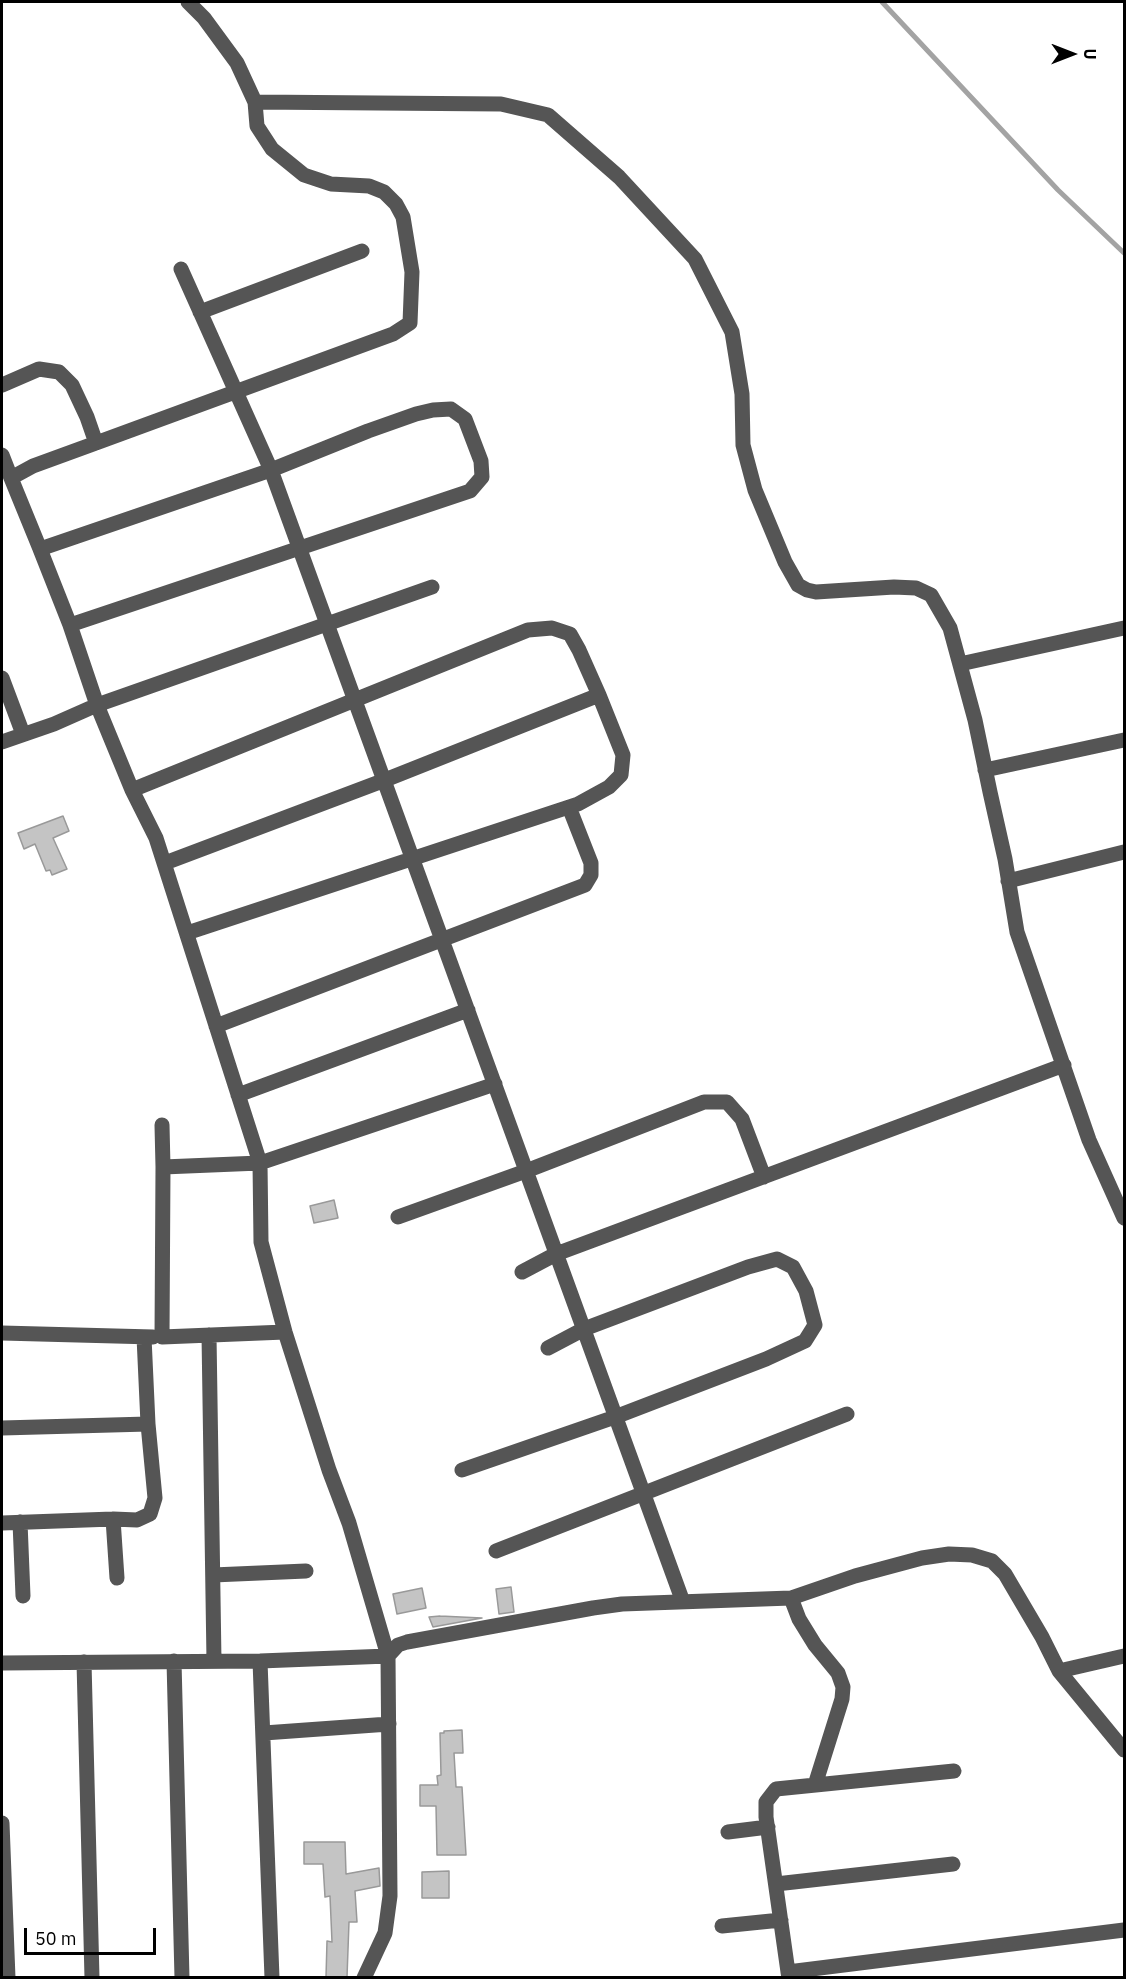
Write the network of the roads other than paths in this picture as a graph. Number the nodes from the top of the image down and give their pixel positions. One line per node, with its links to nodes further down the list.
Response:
1 (188, 2): 2 (street)
2 (255, 102): 7 (street); 18 (street)
3 (362, 251): 5 (street)
4 (181, 269): 5 (street)
5 (200, 312): 7 (street)
6 (2, 385): 8 (street)
7 (236, 392): 8 (street); 10 (street)
8 (96, 443): 11 (street)
9 (2, 455): 11 (street)
10 (271, 470): 12 (street); 12 (street); 13 (street)
11 (11, 478): 13 (street)
12 (300, 548): 15 (street); 16 (street)
13 (40, 549): 16 (street)
14 (432, 587): 15 (street)
15 (328, 624): 21 (street); 22 (street)
16 (70, 625): 22 (street)
17 (1125, 628): 18 (street)
18 (960, 664): 26 (street)
19 (2, 678): 23 (street)
20 (599, 695): 21 (street); 27 (street); 29 (street)
21 (356, 700): 27 (street); 28 (street)
22 (98, 705): 23 (street); 28 (street)
23 (23, 734): 25 (street)
24 (1125, 740): 26 (street)
25 (2, 742)
26 (985, 770): 33 (street)
27 (385, 780): 31 (street); 32 (street)
28 (132, 790): 32 (street)
29 (568, 807): 31 (street); 35 (street)
30 (1125, 852): 33 (street)
31 (413, 858): 34 (street); 35 (street)
32 (165, 863): 34 (street)
33 (1008, 881): 38 (street)
34 (187, 933): 37 (street)
35 (443, 940): 36 (street); 37 (street)
36 (468, 1010): 39 (street); 40 (street)
37 (216, 1026): 40 (street)
38 (1064, 1065): 45 (street); 47 (street)
39 (495, 1083): 42 (street); 44 (street)
40 (238, 1095): 42 (street)
41 (162, 1125): 43 (street)
42 (260, 1163): 43 (street); 51 (street)
43 (163, 1167): 55 (street)
44 (526, 1171): 45 (street); 46 (street); 48 (street)
45 (764, 1177): 48 (street)
46 (398, 1217)
47 (1125, 1218)
48 (556, 1254): 49 (street); 50 (street)
49 (522, 1272)
50 (584, 1329): 56 (street); 58 (street); 58 (street)
51 (285, 1332): 53 (street); 73 (street)
52 (2, 1333): 54 (street)
53 (209, 1335): 55 (street); 68 (street)
54 (144, 1337): 55 (street); 59 (street)
55 (162, 1337)
56 (548, 1348)
57 (847, 1414): 62 (street)
58 (615, 1417): 61 (street); 62 (street)
59 (148, 1424): 60 (street); 63 (street)
60 (2, 1428)
61 (462, 1470)
62 (643, 1494): 66 (street); 72 (street)
63 (113, 1519): 64 (street); 69 (street)
64 (20, 1522): 65 (street); 70 (street)
65 (2, 1523)
66 (496, 1551)
67 (306, 1571): 68 (street)
68 (213, 1575): 76 (street)
69 (117, 1578)
70 (23, 1596)
71 (791, 1598): 72 (street); 80 (street); 85 (street)
72 (682, 1602): 73 (street)
73 (388, 1656): 77 (street); 81 (street)
74 (1125, 1656): 80 (street)
75 (174, 1661): 76 (street); 78 (street); 98 (street)
76 (214, 1661): 77 (street)
77 (260, 1661): 82 (street)
78 (84, 1662): 79 (street); 97 (street)
79 (2, 1663)
80 (1059, 1671): 83 (street)
81 (389, 1724): 82 (street); 100 (street)
82 (264, 1732): 99 (street)
83 (1125, 1750)
84 (954, 1771): 85 (street)
85 (815, 1785): 87 (street)
86 (2, 1822): 89 (street)
87 (768, 1827): 88 (street); 91 (street)
88 (728, 1832)
89 (2, 1851): 96 (street)
90 (953, 1864): 91 (street)
91 (776, 1884): 92 (street)
92 (781, 1920): 93 (street); 95 (street)
93 (722, 1926)
94 (1125, 1930): 95 (street)
95 (788, 1975)
96 (9, 1977)
97 (92, 1977)
98 (182, 1977)
99 (272, 1977)
100 (364, 1977)

